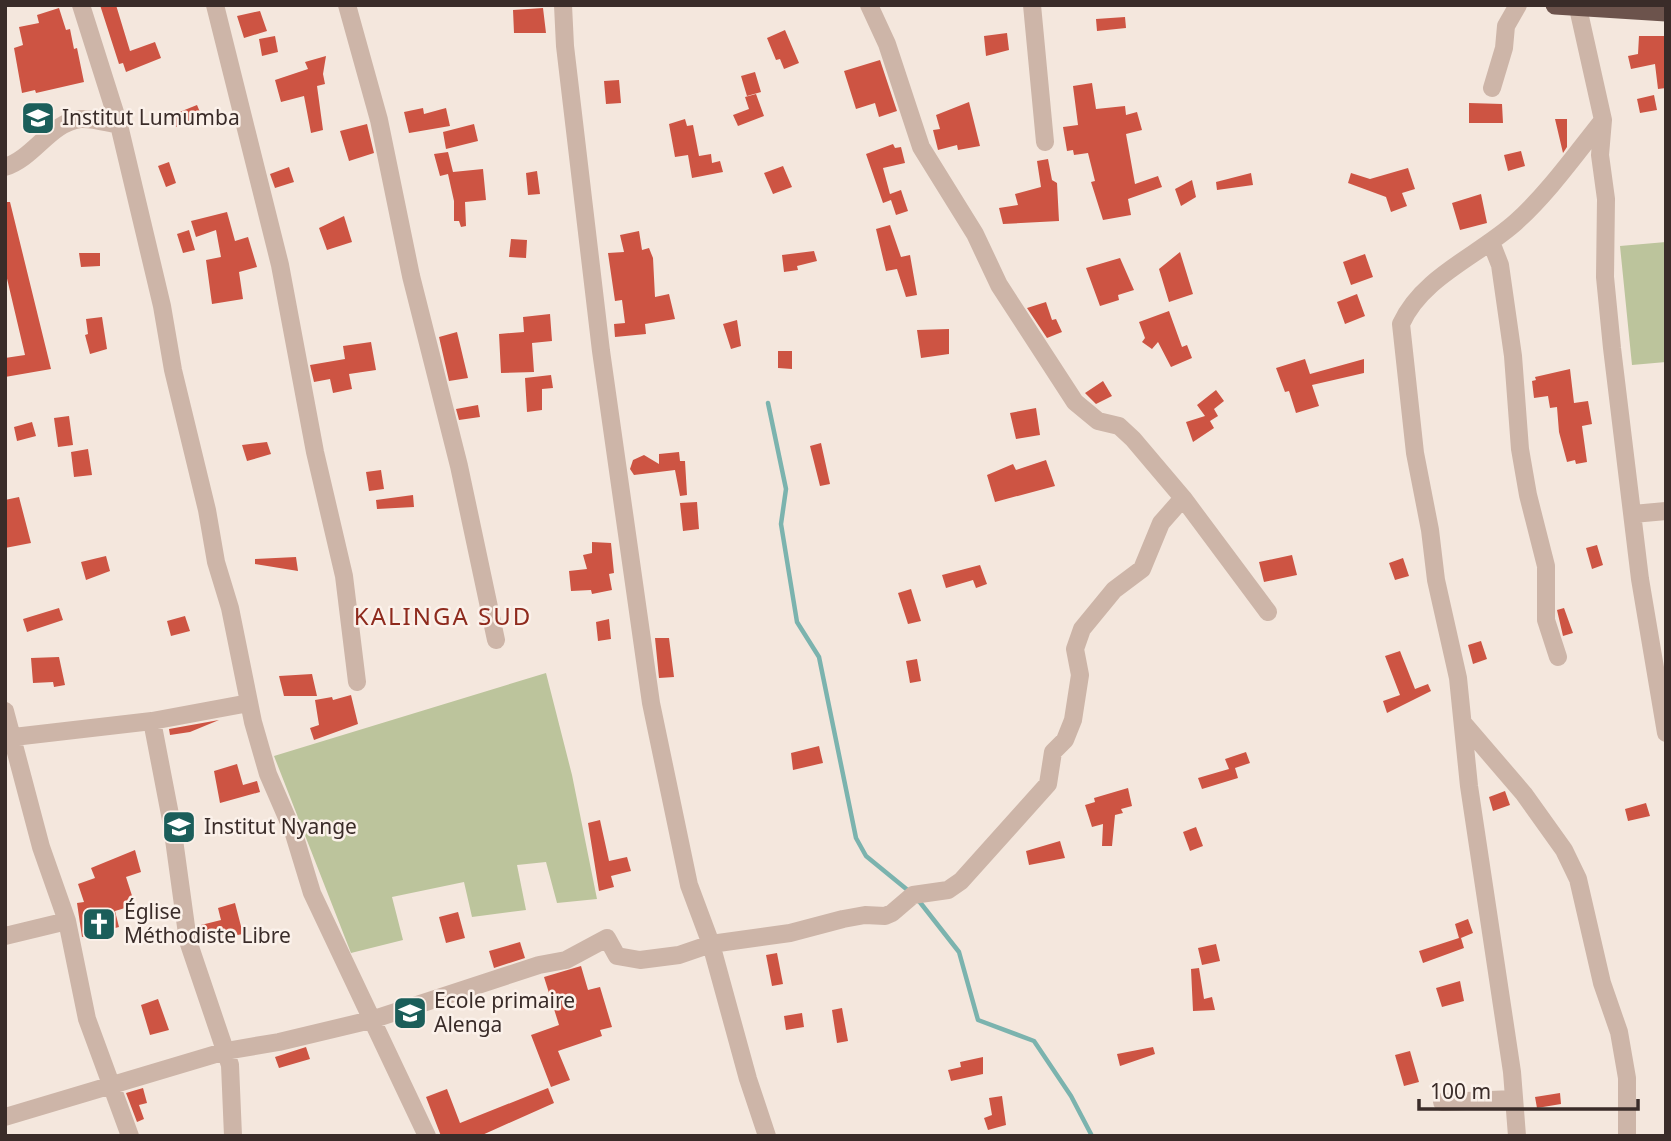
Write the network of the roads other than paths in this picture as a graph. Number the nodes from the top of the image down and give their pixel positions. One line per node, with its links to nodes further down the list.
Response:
1 (81, 5): 13 (street)
2 (215, 5): 23 (street)
3 (347, 5): 21 (street)
4 (563, 5): 32 (street)
5 (869, 5): 17 (street)
6 (1032, 5): 14 (street)
7 (1518, 5): 11 (street)
8 (1555, 5): 9 (highway)
9 (1567, 6): 10 (highway); 12 (street)
10 (1666, 12)
11 (1492, 88)
12 (1603, 120): 16 (street); 19 (street)
13 (120, 125): 15 (street); 24 (street)
14 (1045, 142)
15 (5, 167)
16 (1491, 242): 22 (street); 27 (street)
17 (1184, 498): 20 (street); 32 (street)
18 (1666, 511): 19 (street)
19 (1633, 514): 28 (street)
20 (1268, 612)
21 (496, 640)
22 (1558, 657)
23 (357, 682)
24 (248, 703): 26 (street); 33 (street)
25 (5, 711): 29 (street)
26 (152, 721): 29 (street); 34 (street)
27 (1464, 724): 36 (street); 44 (street)
28 (1666, 733)
29 (8, 738): 30 (street)
30 (67, 921): 31 (street); 35 (street)
31 (5, 936)
32 (711, 944): 33 (street); 42 (street)
33 (371, 1020): 34 (street); 41 (street)
34 (226, 1051): 35 (street); 40 (street)
35 (109, 1083): 38 (street); 39 (street)
36 (1514, 1099): 37 (street); 43 (street)
37 (1442, 1102)
38 (5, 1117)
39 (130, 1136)
40 (233, 1136)
41 (427, 1136)
42 (767, 1136)
43 (1517, 1136)
44 (1627, 1136)

